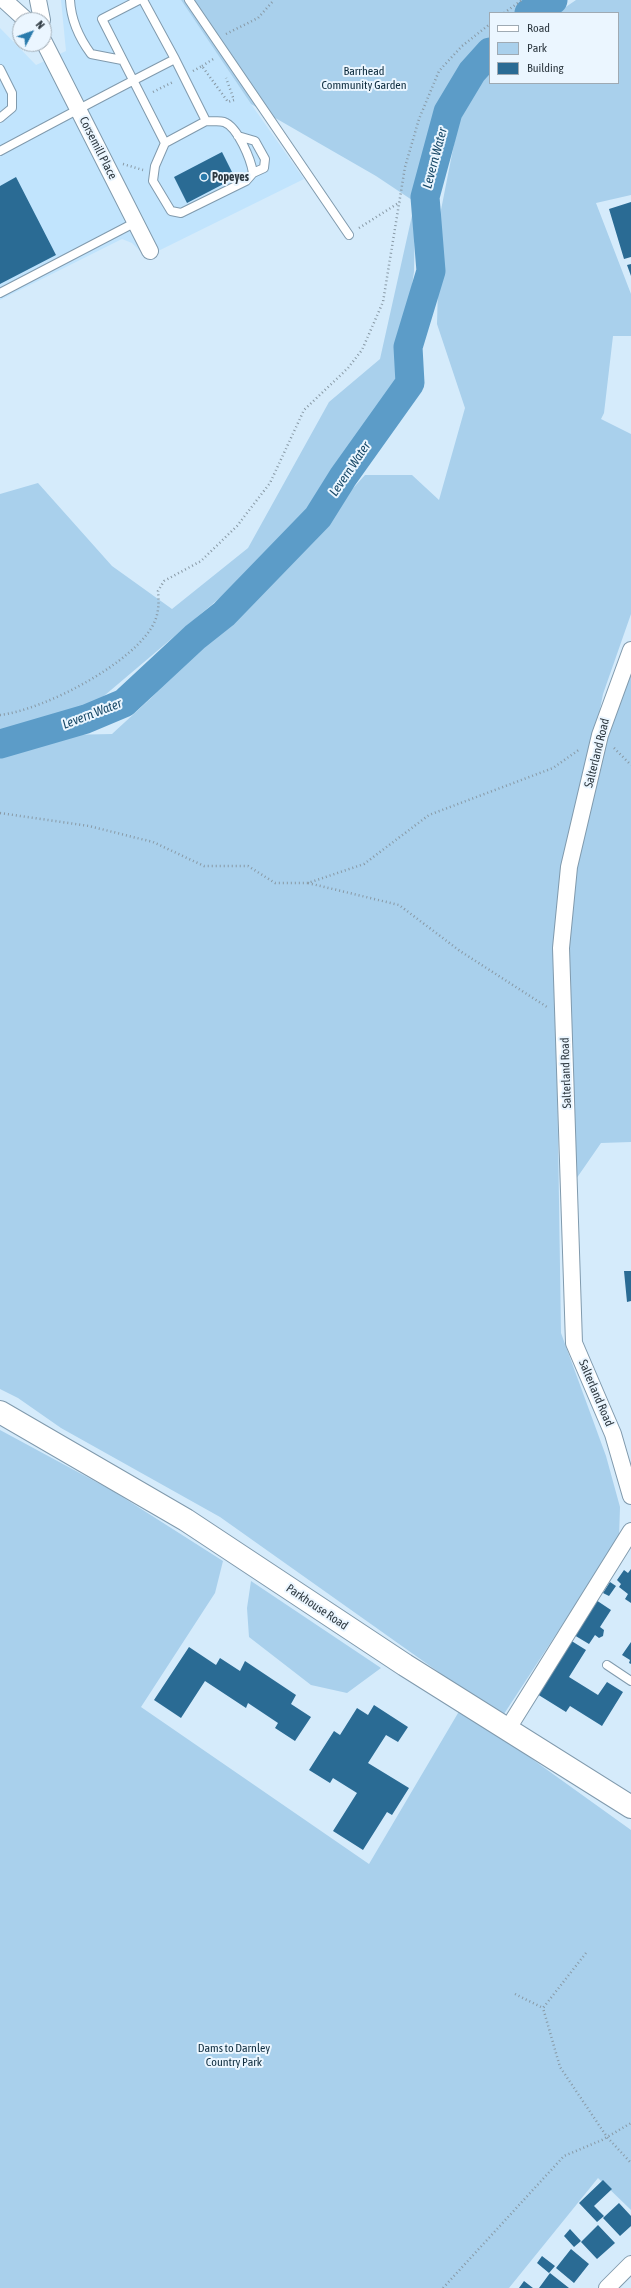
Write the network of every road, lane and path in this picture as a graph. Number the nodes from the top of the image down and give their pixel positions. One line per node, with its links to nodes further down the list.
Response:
1 (4, 0): 9 (street)
2 (38, 0): 10 (street)
3 (70, 0): 17 (lane)
4 (139, 0): 17 (lane)
5 (143, 0): 16 (lane)
6 (189, 0): 13 (lane)
7 (274, 0): 13 (path)
8 (522, 0): 11 (path)
9 (17, 12)
10 (40, 12)
11 (505, 12)
12 (489, 25): 30 (path)
13 (215, 40): 32 (lane)
14 (51, 52): 21 (street, Corsemill Place)
15 (218, 57): 18 (path)
16 (175, 59): 20 (lane); 23 (lane)
17 (122, 60): 20 (lane)
18 (202, 66)
19 (0, 69): 22 (lane)
20 (133, 81): 21 (lane); 25 (lane)
21 (79, 109): 26 (lane); 27 (street, Corsemill Place)
22 (0, 118)
23 (206, 121): 24 (lane); 25 (lane)
24 (238, 136): 28 (lane); 28 (lane)
25 (165, 143): 29 (lane)
26 (0, 151)
27 (102, 155): 29 (path); 31 (street, Corsemill Place)
28 (253, 173): 29 (lane)
29 (154, 174)
30 (400, 202): 32 (path); 36 (path)
31 (136, 222): 33 (street, Corsemill Place); 34 (lane)
32 (349, 235)
33 (150, 251)
34 (0, 293)
35 (631, 650): 37 (street, Salterland Road)
36 (0, 715)
37 (600, 735): 38 (path); 40 (path); 41 (street, Salterland Road)
38 (631, 765)
39 (0, 813): 40 (path)
40 (308, 883): 41 (path)
41 (564, 1018): 43 (street, Salterland Road)
42 (0, 1412): 47 (main road, Parkhouse Road)
43 (631, 1496)
44 (631, 1531): 47 (street)
45 (606, 1665): 46 (lane)
46 (631, 1681)
47 (507, 1730): 48 (main road, Parkhouse Road)
48 (631, 1807)
49 (586, 1953): 51 (path)
50 (514, 1994): 51 (path)
51 (542, 2008): 53 (path)
52 (631, 2123): 53 (path)
53 (607, 2137): 54 (path); 56 (path)
54 (631, 2163)
55 (631, 2264): 57 (street)
56 (443, 2288)
57 (607, 2288)

